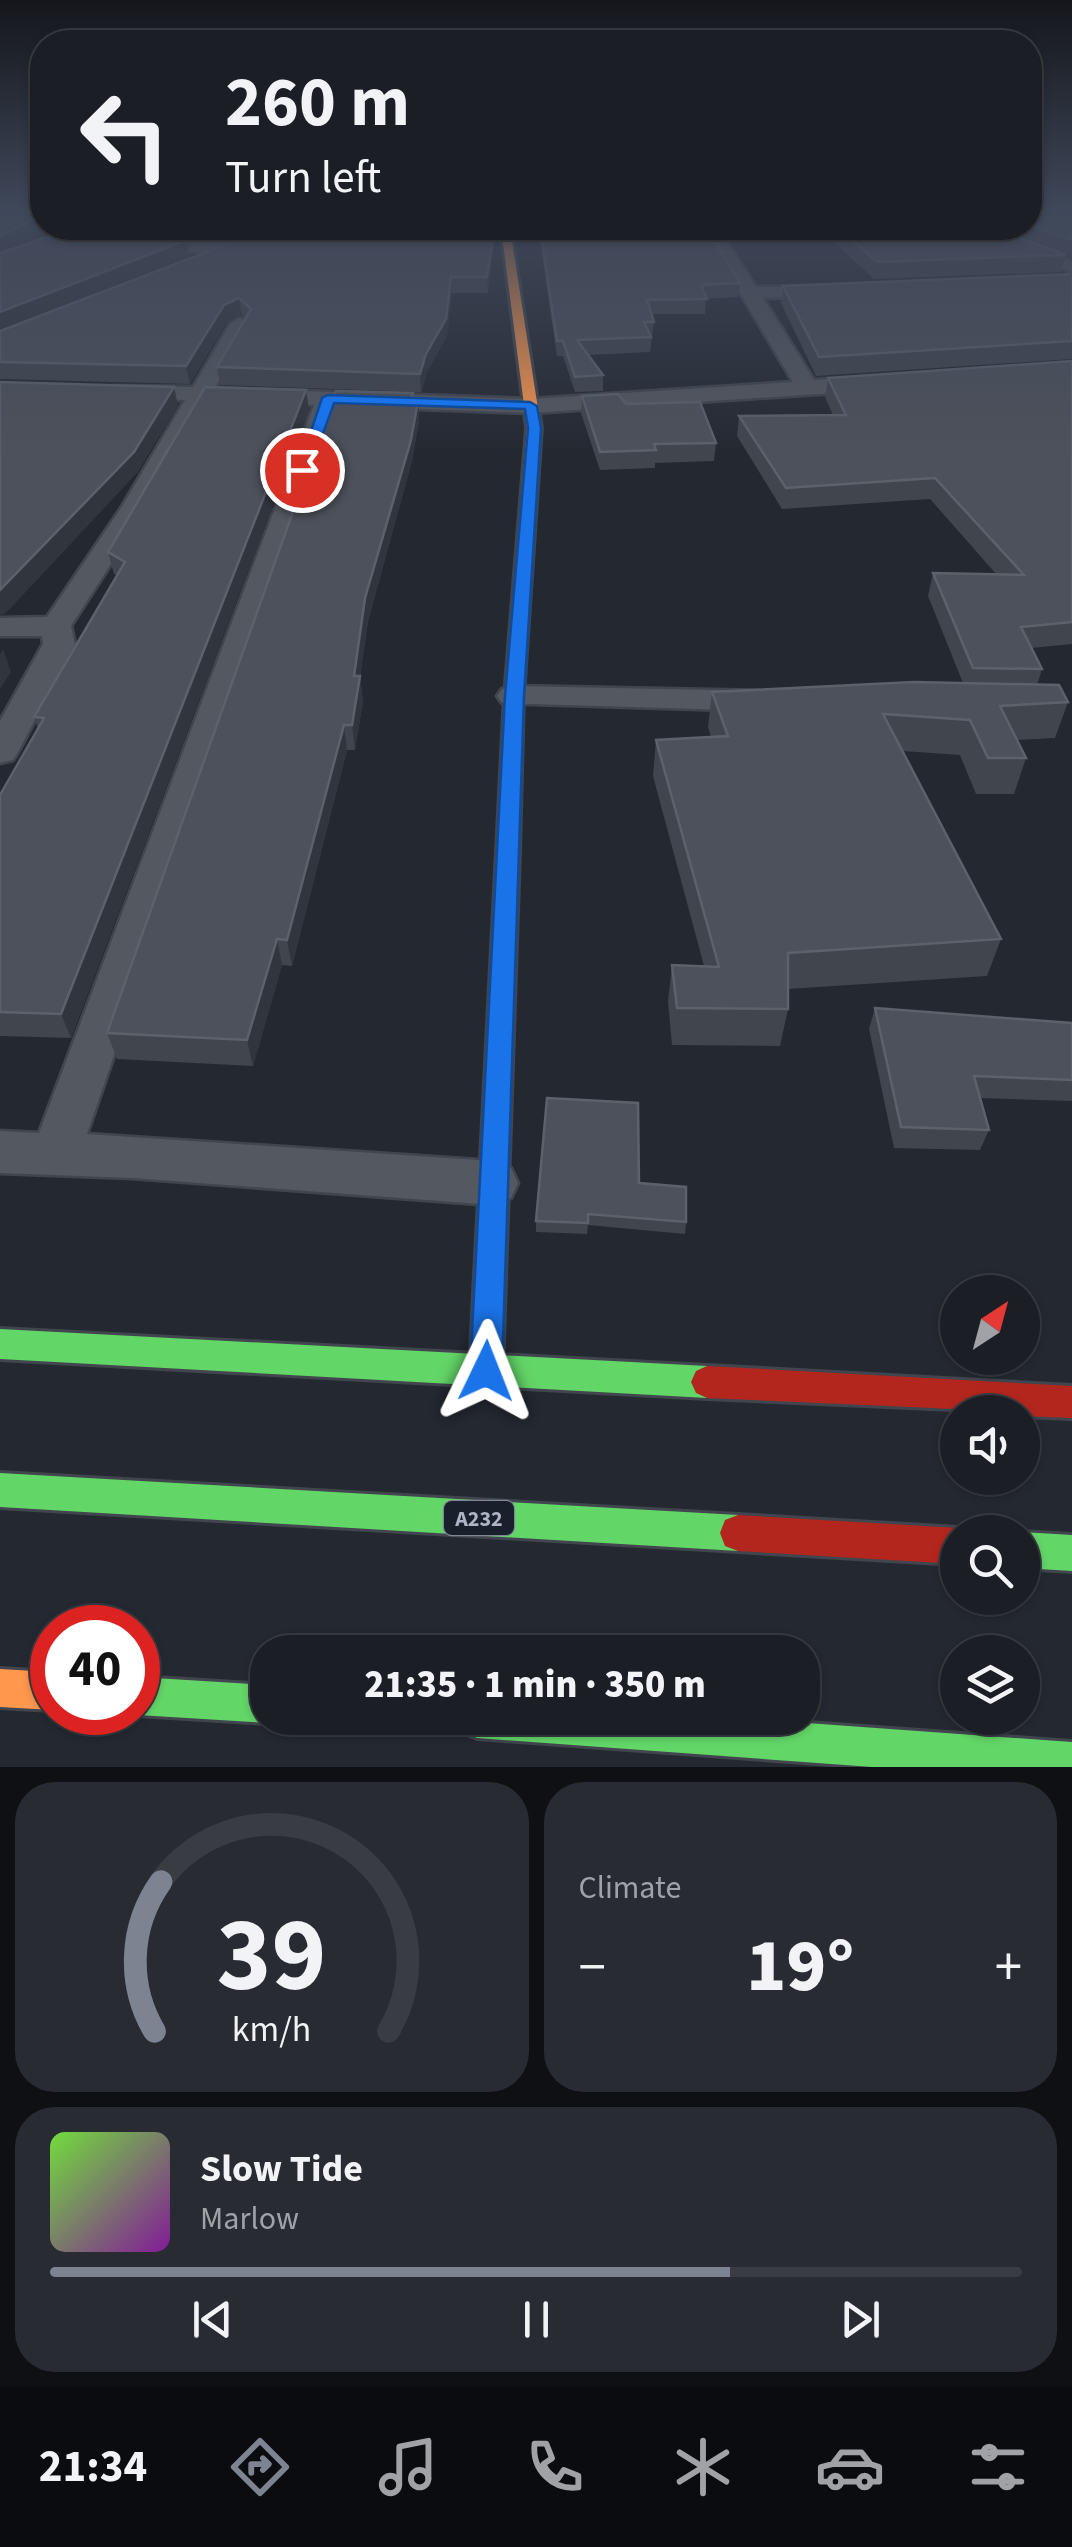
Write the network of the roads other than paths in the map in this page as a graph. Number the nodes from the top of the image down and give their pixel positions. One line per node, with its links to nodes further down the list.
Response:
1 (514, 291): 10 (main road)
2 (794, 291): 3 (street)
3 (750, 293): 6 (street)
4 (240, 324): 8 (street)
5 (902, 381): 6 (street)
6 (807, 388): 10 (street)
7 (100, 390): 8 (street)
8 (199, 392): 9 (street); 11 (street)
9 (328, 398): 10 (street); 17 (street)
10 (530, 406): 13 (main road)
11 (56, 626): 12 (street); 15 (street)
12 (0, 627)
13 (514, 696): 14 (street); 18 (main road)
14 (803, 702)
15 (0, 752)
16 (0, 1152): 17 (street)
17 (56, 1154): 18 (street)
18 (493, 1184): 20 (main road)
19 (0, 1344): 20 (main road)
20 (486, 1371): 21 (main road)
21 (1072, 1402)
22 (0, 1490): 23 (main road, A232)
23 (940, 1545)
24 (1040, 1551): 25 (main road)
25 (1072, 1553)
26 (0, 1688): 27 (main road)
27 (30, 1690)
28 (160, 1697): 29 (main road)
29 (250, 1703)
30 (707, 1735): 31 (main road)
31 (1072, 1762)

